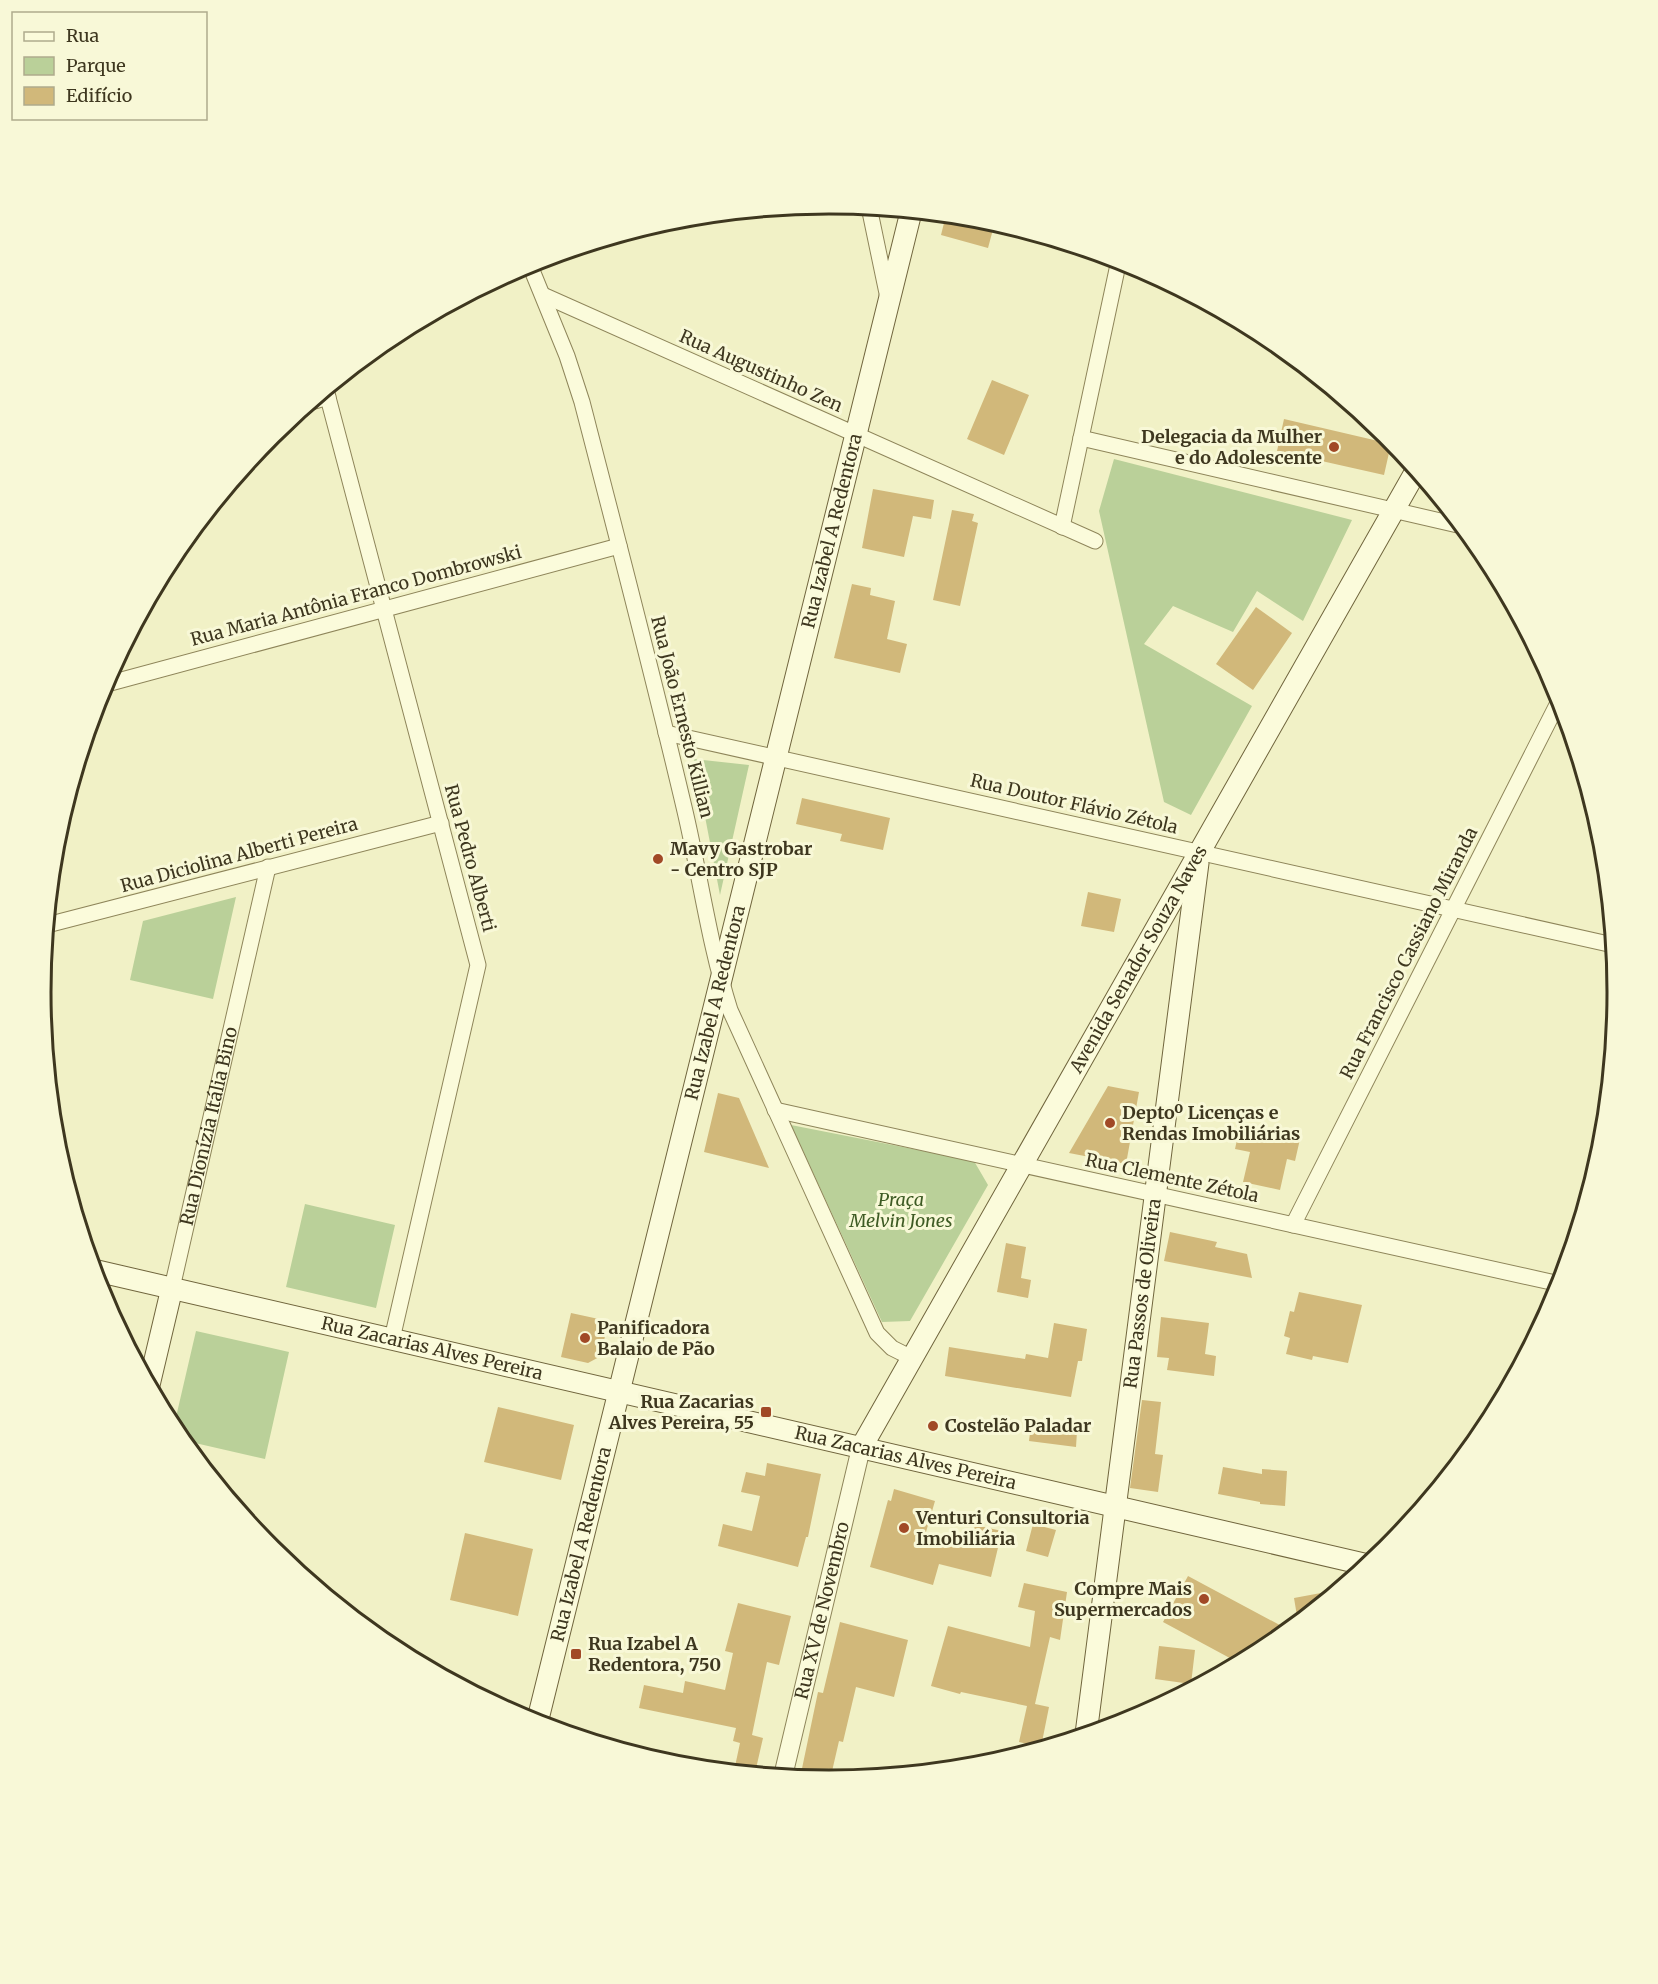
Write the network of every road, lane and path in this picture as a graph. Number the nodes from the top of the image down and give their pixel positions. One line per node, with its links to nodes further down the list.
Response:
1 (871, 216): 6 (street)
2 (909, 219): 6 (main road, Rua Izabel A Redentora)
3 (1117, 269): 9 (street)
4 (533, 272): 5 (street, Rua João Ernesto Killian)
5 (543, 295): 8 (street, Rua Augustinho Zen); 15 (street, Rua João Ernesto Killian)
6 (889, 301): 8 (main road, Rua Izabel A Redentora)
7 (328, 397): 16 (street, Rua Pedro Alberti)
8 (856, 435): 13 (street, Rua Augustinho Zen); 20 (main road, Rua Izabel A Redentora)
9 (1081, 438): 11 (street); 13 (street)
10 (1412, 477): 11 (main road, Avenida Senador Souza Naves)
11 (1394, 510): 12 (street); 22 (main road, Avenida Senador Souza Naves)
12 (1450, 523)
13 (1062, 527): 14 (street, Rua Augustinho Zen)
14 (1095, 541)
15 (619, 546): 16 (street, Rua Maria Antônia Franco Dombrowski); 19 (street, Rua João Ernesto Killian)
16 (384, 609): 17 (street, Rua Maria Antônia Franco Dombrowski); 21 (street, Rua Pedro Alberti)
17 (116, 682)
18 (1554, 710): 24 (street, Rua Francisco Cassiano Miranda)
19 (666, 733): 20 (street, Rua Doutor Flávio Zétola); 27 (street, Rua João Ernesto Killian)
20 (776, 757): 22 (street, Rua Doutor Flávio Zétola); 27 (main road, Rua Izabel A Redentora)
21 (441, 823): 23 (street, Rua Diciolina Alberti Pereira); 35 (street, Rua Pedro Alberti)
22 (1200, 852): 24 (street, Rua Doutor Flávio Zétola); 29 (main road, Avenida Senador Souza Naves); 30 (main road, Rua Passos de Oliveira)
23 (268, 867): 25 (street, Rua Diciolina Alberti Pereira); 34 (street, Rua Dionízia Itália Bino)
24 (1453, 909): 26 (street, Rua Doutor Flávio Zétola); 31 (street, Rua Francisco Cassiano Miranda)
25 (55, 923)
26 (1605, 943)
27 (721, 980): 28 (street, Rua João Ernesto Killian); 38 (main road, Rua Izabel A Redentora)
28 (775, 1110): 29 (street, Rua Clemente Zétola); 36 (street, Rua João Ernesto Killian)
29 (1022, 1165): 30 (street, Rua Clemente Zétola); 36 (main road, Avenida Senador Souza Naves)
30 (1156, 1194): 31 (street, Rua Clemente Zétola); 40 (main road, Rua Passos de Oliveira)
31 (1293, 1225): 33 (street, Rua Clemente Zétola)
32 (103, 1272): 34 (main road, Rua Zacarias Alves Pereira)
33 (1551, 1282)
34 (172, 1288): 35 (main road, Rua Zacarias Alves Pereira); 37 (main road, Rua Dionízia Itália Bino)
35 (392, 1339): 38 (main road, Rua Zacarias Alves Pereira)
36 (912, 1358): 39 (main road, Avenida Senador Souza Naves)
37 (152, 1374)
38 (618, 1392): 39 (main road, Rua Zacarias Alves Pereira); 42 (main road, Rua Izabel A Redentora)
39 (861, 1448): 40 (main road, Rua Zacarias Alves Pereira); 44 (street, Rua XV de Novembro)
40 (1116, 1506): 41 (main road, Rua Zacarias Alves Pereira); 43 (main road, Rua Passos de Oliveira)
41 (1357, 1563)
42 (539, 1714)
43 (1087, 1726)
44 (785, 1768)

